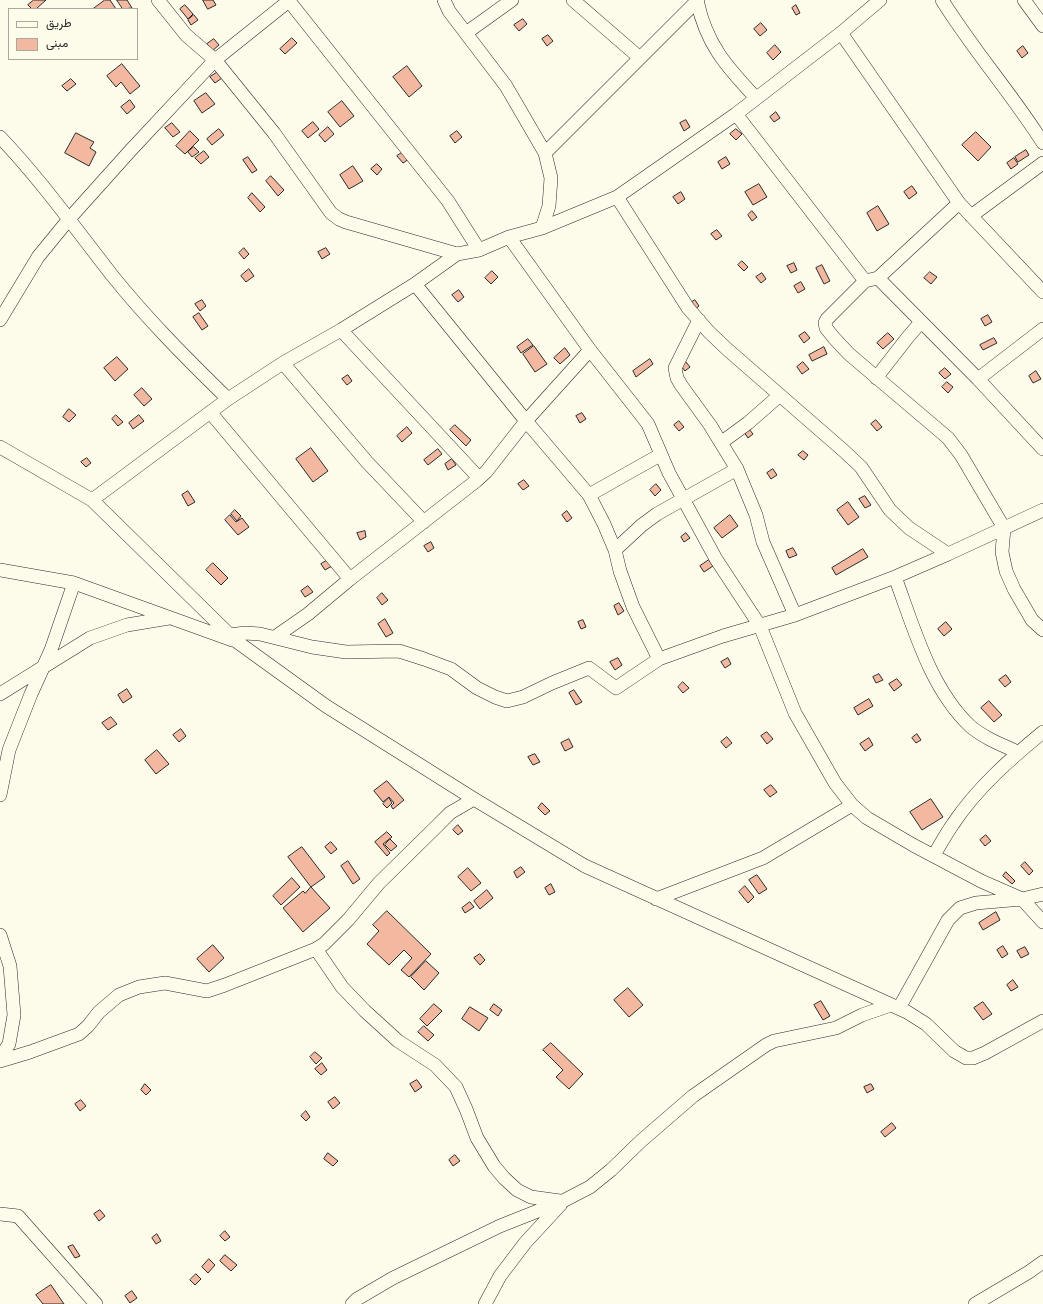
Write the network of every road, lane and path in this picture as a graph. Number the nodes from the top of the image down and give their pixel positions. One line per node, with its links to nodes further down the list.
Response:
1 (158, 0): 15 (street)
2 (433, 0): 10 (street)
3 (512, 0): 13 (street)
4 (573, 0): 14 (street)
5 (698, 0): 14 (street); 16 (street)
6 (880, 0): 12 (street)
7 (942, 0): 19 (street)
8 (1024, 0): 11 (street)
9 (290, 1): 15 (street); 28 (street)
10 (446, 5): 13 (street)
11 (1043, 26)
12 (841, 33): 16 (street); 23 (street)
13 (466, 34): 20 (street)
14 (640, 58): 20 (street)
15 (215, 60): 25 (street); 29 (street)
16 (756, 98): 17 (street)
17 (736, 114): 22 (street); 31 (street)
18 (0, 137): 25 (street)
19 (1043, 143)
20 (545, 153): 26 (street)
21 (1043, 163): 24 (street)
22 (617, 197): 26 (street); 35 (street)
23 (959, 203): 24 (street); 30 (street)
24 (971, 216): 33 (street)
25 (69, 219): 34 (street); 44 (street)
26 (542, 228): 27 (street)
27 (509, 237): 28 (street); 39 (street)
28 (479, 250): 29 (street)
29 (458, 254): 32 (street)
30 (878, 278): 31 (street); 36 (street)
31 (864, 281): 41 (street)
32 (415, 284): 38 (street); 46 (street)
33 (1043, 292)
34 (0, 320)
35 (699, 320): 43 (street); 47 (street)
36 (921, 322): 41 (street); 42 (street)
37 (1043, 329): 42 (street)
38 (341, 330): 40 (street); 52 (street)
39 (590, 350): 46 (street); 50 (street)
40 (283, 363): 44 (street); 57 (street)
41 (876, 378): 58 (street)
42 (978, 379): 49 (street)
43 (780, 395): 47 (street); 60 (street)
44 (228, 399): 45 (street)
45 (210, 412): 54 (street); 63 (street)
46 (526, 421): 52 (street); 53 (street)
47 (722, 442): 51 (street)
48 (0, 447): 54 (street)
49 (1043, 449)
50 (660, 455): 53 (street); 55 (street)
51 (736, 469): 55 (street); 65 (street)
52 (479, 478): 57 (street)
53 (589, 495): 59 (street)
54 (92, 500): 70 (street)
55 (684, 500): 59 (street); 67 (street)
56 (1043, 510): 58 (street)
57 (424, 522): 63 (street)
58 (1004, 528): 60 (street); 68 (street)
59 (616, 550): 71 (street)
60 (948, 554): 62 (street)
61 (0, 570): 64 (street)
62 (895, 577): 65 (street); 75 (street)
63 (350, 579): 69 (street)
64 (74, 583): 66 (street); 72 (street)
65 (795, 615): 67 (street)
66 (170, 618): 70 (street); 72 (street)
67 (760, 626): 71 (street); 78 (street)
68 (1043, 630)
69 (275, 637): 70 (street); 71 (street)
70 (233, 638): 77 (street)
71 (659, 659)
72 (44, 668): 73 (street); 76 (street)
73 (0, 694)
74 (1043, 732): 75 (street)
75 (1018, 752): 79 (street)
76 (0, 795)
77 (474, 799): 81 (street); 85 (street)
78 (852, 805): 79 (street); 81 (street)
79 (934, 855): 82 (street)
80 (1043, 894): 82 (street)
81 (656, 899): 86 (street)
82 (1022, 899): 83 (street); 86 (street)
83 (1043, 922)
84 (0, 935): 88 (street)
85 (316, 950): 88 (street); 89 (street)
86 (895, 1007): 87 (street); 89 (street)
87 (1043, 1021)
88 (0, 1060)
89 (564, 1201): 93 (street); 94 (street)
90 (0, 1214): 92 (street)
91 (1043, 1262): 95 (street)
92 (96, 1304)
93 (352, 1304)
94 (486, 1304)
95 (975, 1304)

